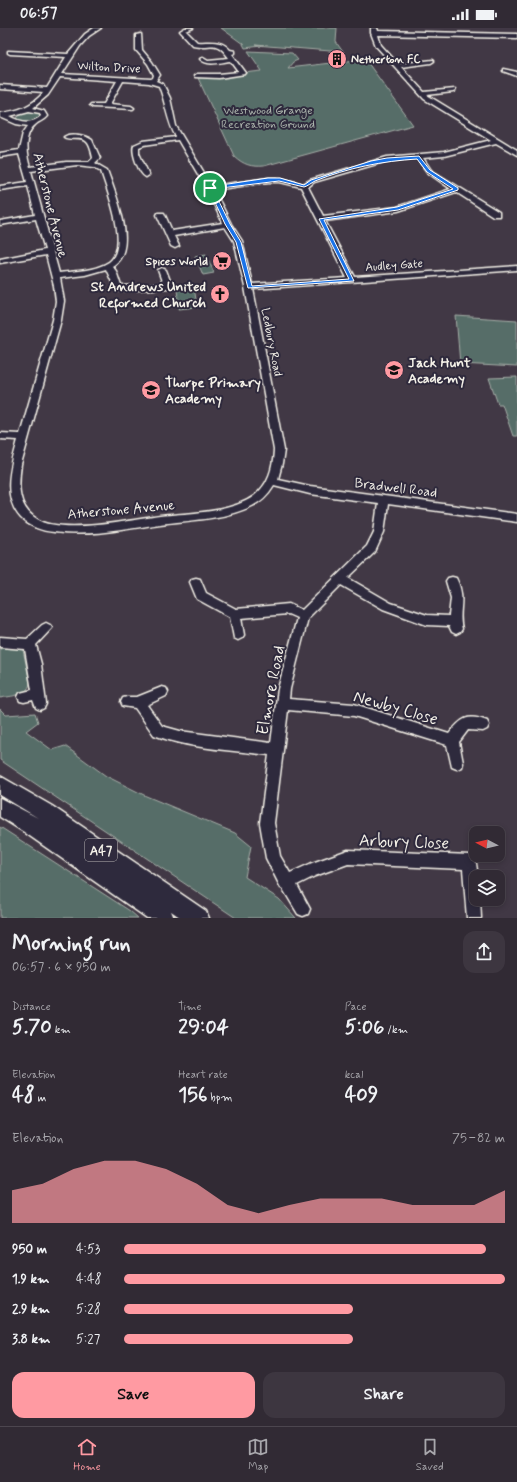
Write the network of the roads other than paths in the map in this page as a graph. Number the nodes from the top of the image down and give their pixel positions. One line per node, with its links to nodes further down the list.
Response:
1 (98, 28): 5 (street)
2 (190, 28): 11 (street)
3 (462, 28): 6 (street)
4 (374, 30): 6 (street); 14 (street)
5 (86, 31): 10 (street)
6 (457, 34): 8 (street)
7 (138, 35): 20 (street)
8 (517, 36)
9 (10, 52): 10 (street)
10 (70, 56): 17 (street)
11 (233, 59): 12 (street); 18 (street)
12 (205, 61)
13 (431, 61): 14 (street)
14 (396, 66): 24 (street)
15 (505, 70): 16 (street)
16 (517, 74)
17 (57, 75): 19 (street, Wilton Drive); 22 (street)
18 (197, 76)
19 (122, 79): 20 (street, Wilton Drive); 27 (street)
20 (156, 82): 37 (street, Ledbury Road)
21 (0, 87): 22 (street)
22 (47, 90): 25 (street)
23 (453, 90): 24 (street)
24 (422, 94): 38 (street)
25 (38, 102): 29 (street); 30 (street)
26 (93, 105): 27 (street)
27 (106, 106): 28 (street)
28 (131, 108)
29 (26, 110): 30 (street); 32 (street)
30 (39, 110): 34 (street, Atherstone Avenue)
31 (2, 115): 32 (street)
32 (14, 117): 33 (street)
33 (20, 123): 34 (street); 35 (street)
34 (32, 123): 35 (street, Atherstone Avenue)
35 (26, 133): 39 (street, Atherstone Avenue)
36 (66, 137): 43 (street)
37 (180, 138): 45 (street); 49 (street, Ledbury Road)
38 (497, 141): 40 (street); 42 (street)
39 (22, 152): 41 (street); 44 (street, Atherstone Avenue)
40 (517, 153)
41 (0, 155)
42 (419, 157): 47 (street); 50 (street)
43 (92, 163): 44 (street); 61 (street)
44 (26, 170): 46 (street, Atherstone Avenue)
45 (146, 175)
46 (30, 184): 48 (street); 53 (street, Atherstone Avenue)
47 (304, 186): 49 (street); 54 (street)
48 (0, 188)
49 (210, 188): 56 (street, Ledbury Road)
50 (457, 189): 51 (street); 54 (street)
51 (496, 214)
52 (161, 215): 57 (street)
53 (38, 217): 55 (street); 59 (street, Atherstone Avenue)
54 (321, 219): 65 (street)
55 (0, 223)
56 (227, 224): 57 (street); 66 (street, Ledbury Road)
57 (170, 234): 58 (street)
58 (175, 246)
59 (48, 252): 60 (street); 64 (street, Atherstone Avenue)
60 (0, 261)
61 (107, 265): 63 (street); 64 (street)
62 (517, 268): 65 (street, Audley Gate)
63 (162, 270)
64 (55, 276): 68 (street, Atherstone Avenue)
65 (352, 280): 66 (street, Audley Gate)
66 (249, 287): 69 (street, Ledbury Road)
67 (0, 436): 68 (street)
68 (23, 436): 69 (street, Atherstone Avenue)
69 (272, 481): 70 (street, Bradwell Road)
70 (384, 500): 71 (street, Bradwell Road); 72 (street)
71 (517, 518)
72 (340, 579): 73 (street); 76 (street)
73 (452, 581)
74 (196, 582): 75 (street)
75 (235, 614): 76 (street); 78 (street)
76 (303, 616): 83 (street, Elmore Road)
77 (46, 628): 80 (street)
78 (238, 635)
79 (0, 642): 80 (street)
80 (30, 644): 82 (street)
81 (162, 692): 86 (street)
82 (24, 697)
83 (283, 704): 85 (street, Newby Close); 86 (street, Elmore Road)
84 (483, 725): 85 (street, Newby Close)
85 (452, 741): 87 (street, Newby Close)
86 (275, 750): 90 (street, Elmore Road)
87 (458, 763)
88 (0, 785): 93 (highway, A47)
89 (0, 807): 92 (highway, A47)
90 (286, 883): 91 (street, Elmore Road); 94 (street, Arbury Close)
91 (303, 909)
92 (164, 918)
93 (199, 918)
94 (474, 918)

